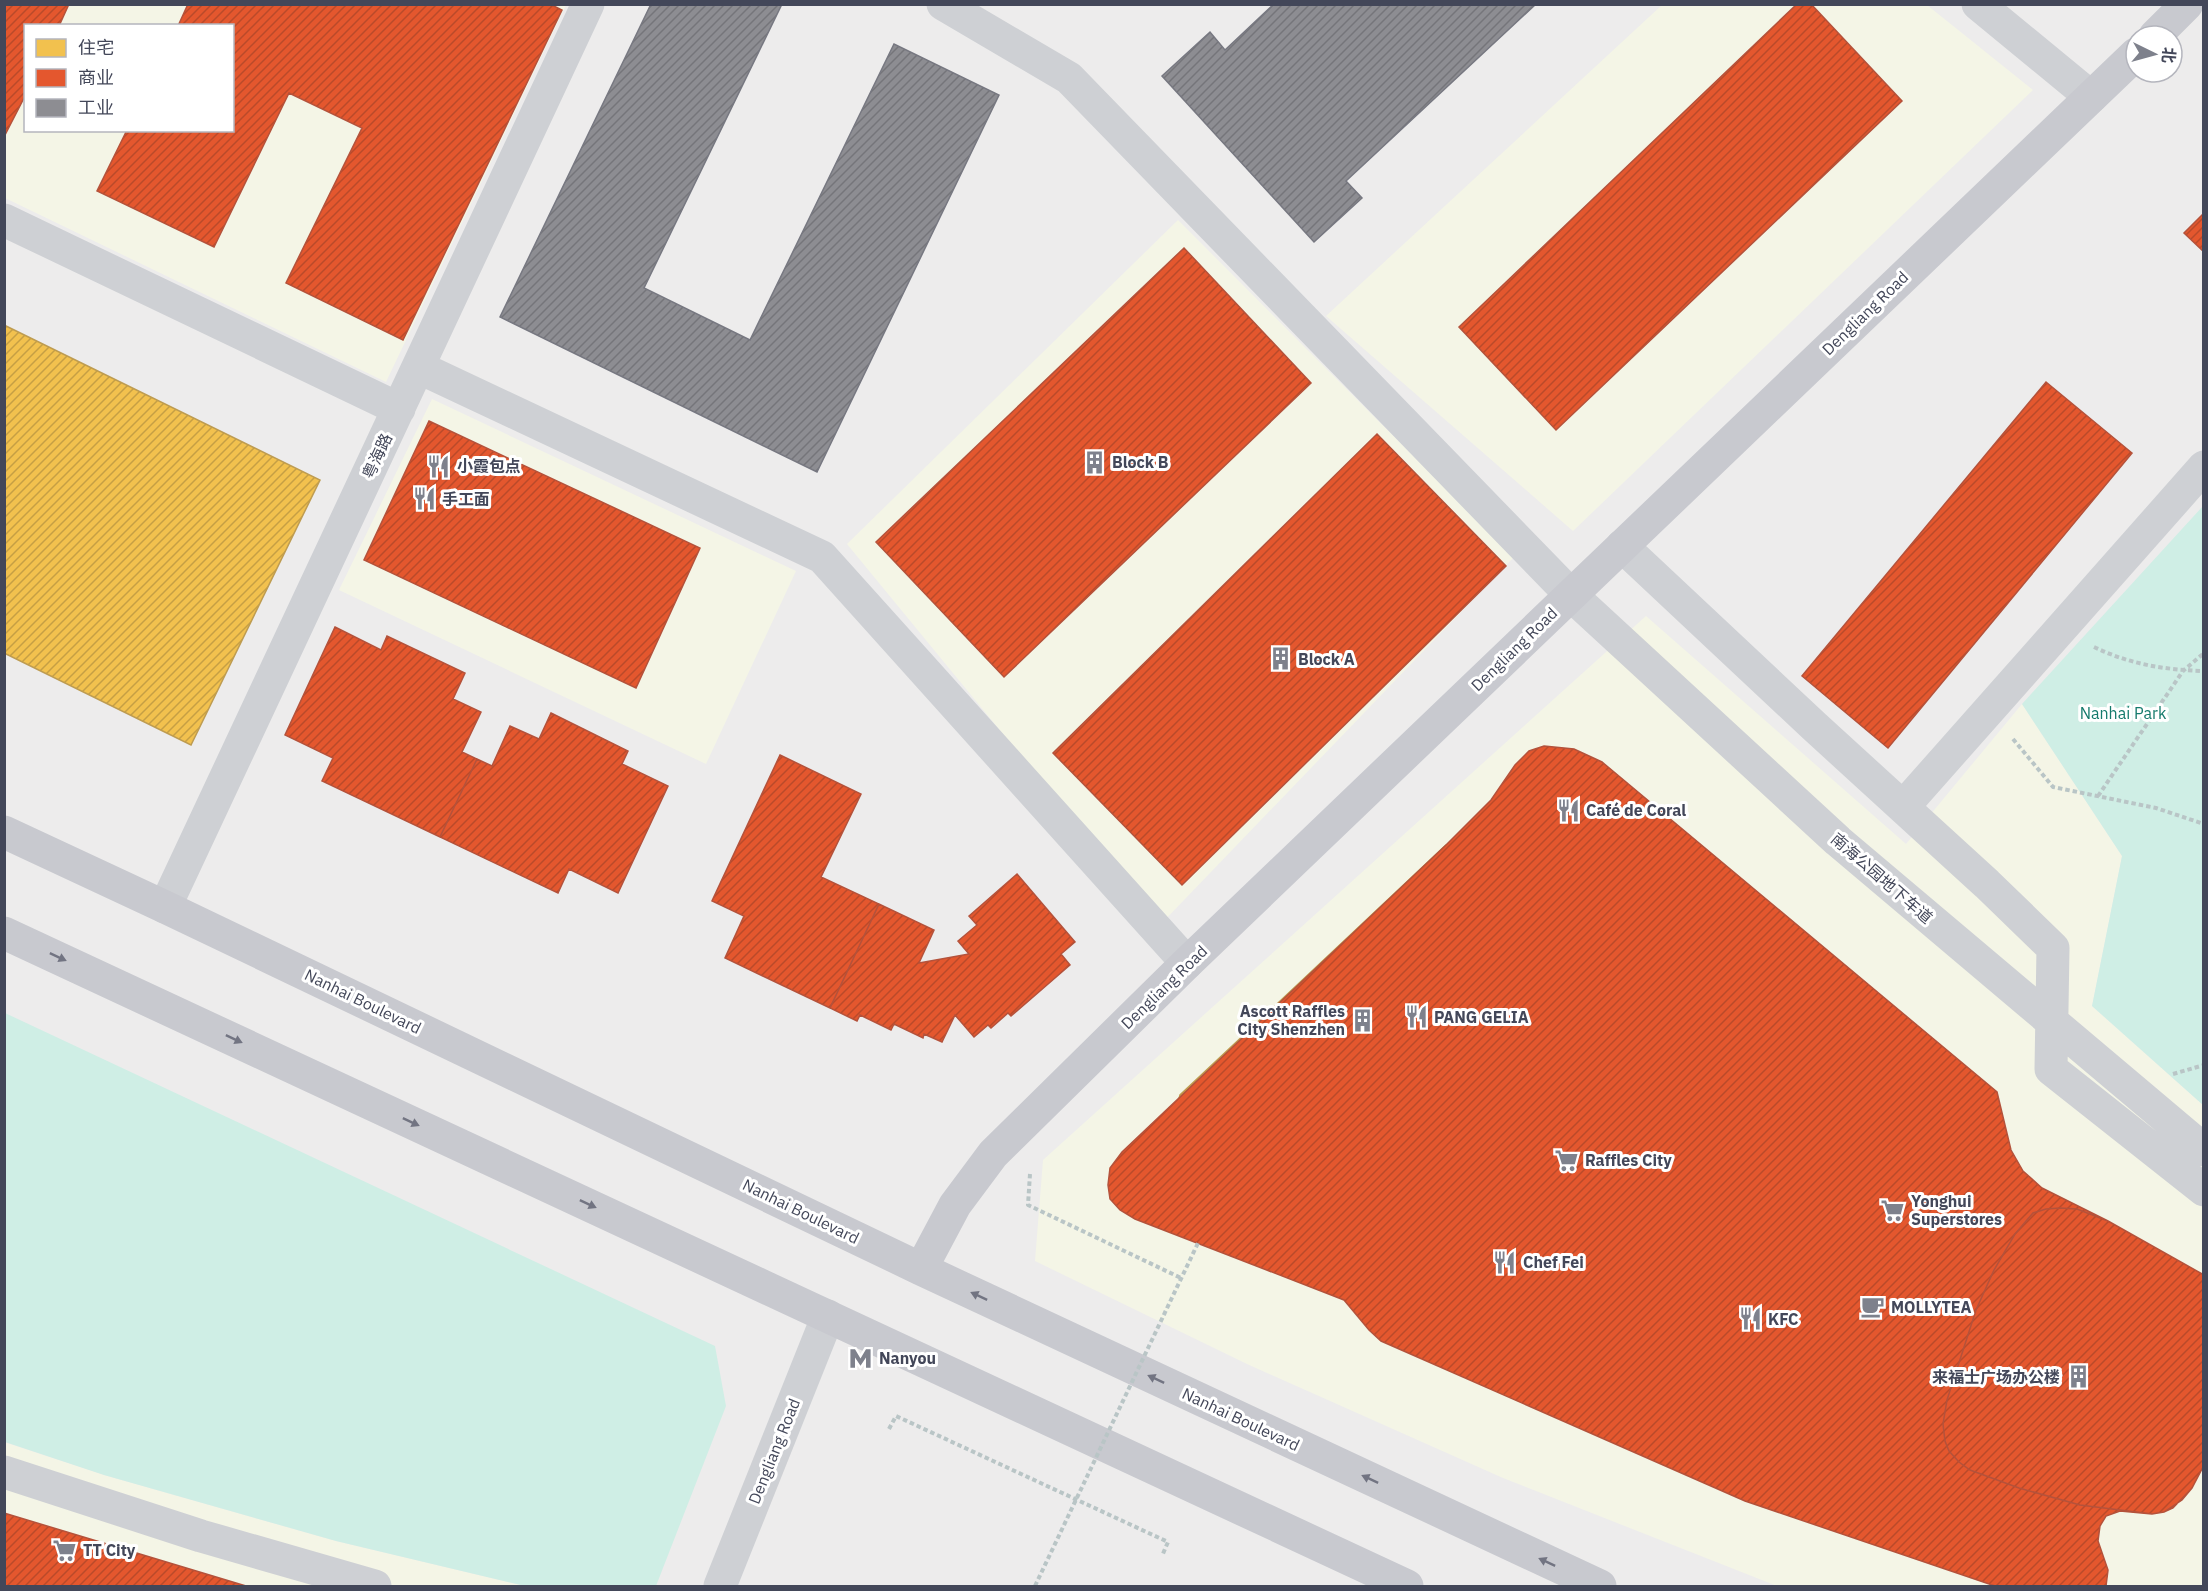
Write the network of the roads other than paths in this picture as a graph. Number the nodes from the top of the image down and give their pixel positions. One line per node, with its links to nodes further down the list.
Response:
1 (588, 4): 9 (street, 粤海路)
2 (944, 4): 13 (street, 南海公园地下车道)
3 (1978, 4): 7 (street)
4 (2187, 4): 5 (main road)
5 (2167, 24)
6 (2124, 65): 7 (main road, Dengliang Road)
7 (2091, 97): 12 (main road, Dengliang Road)
8 (4, 220): 10 (street)
9 (418, 367): 10 (street, 粤海路); 18 (street)
10 (399, 408): 16 (street, 粤海路)
11 (2204, 467): 14 (street)
12 (1622, 546): 13 (main road, Dengliang Road); 14 (street)
13 (1571, 595): 18 (main road, Dengliang Road); 19 (street, 南海公园地下车道)
14 (1903, 807): 19 (street)
15 (4, 832): 16 (main road, Nanhai Boulevard)
16 (165, 907): 22 (main road, Nanhai Boulevard)
17 (4, 933): 23 (main road, one-way to 23)
18 (1187, 963): 22 (main road, Dengliang Road)
19 (2052, 1022): 20 (street, 南海公园地下车道); 21 (street)
20 (2204, 1150)
21 (2204, 1190)
22 (921, 1269): 28 (main road, Nanhai Boulevard, one-way to 22)
23 (828, 1316): 26 (street, Dengliang Road); 27 (main road)
24 (4, 1472): 25 (street)
25 (375, 1587)
26 (720, 1587)
27 (1407, 1587)
28 (1600, 1587)

